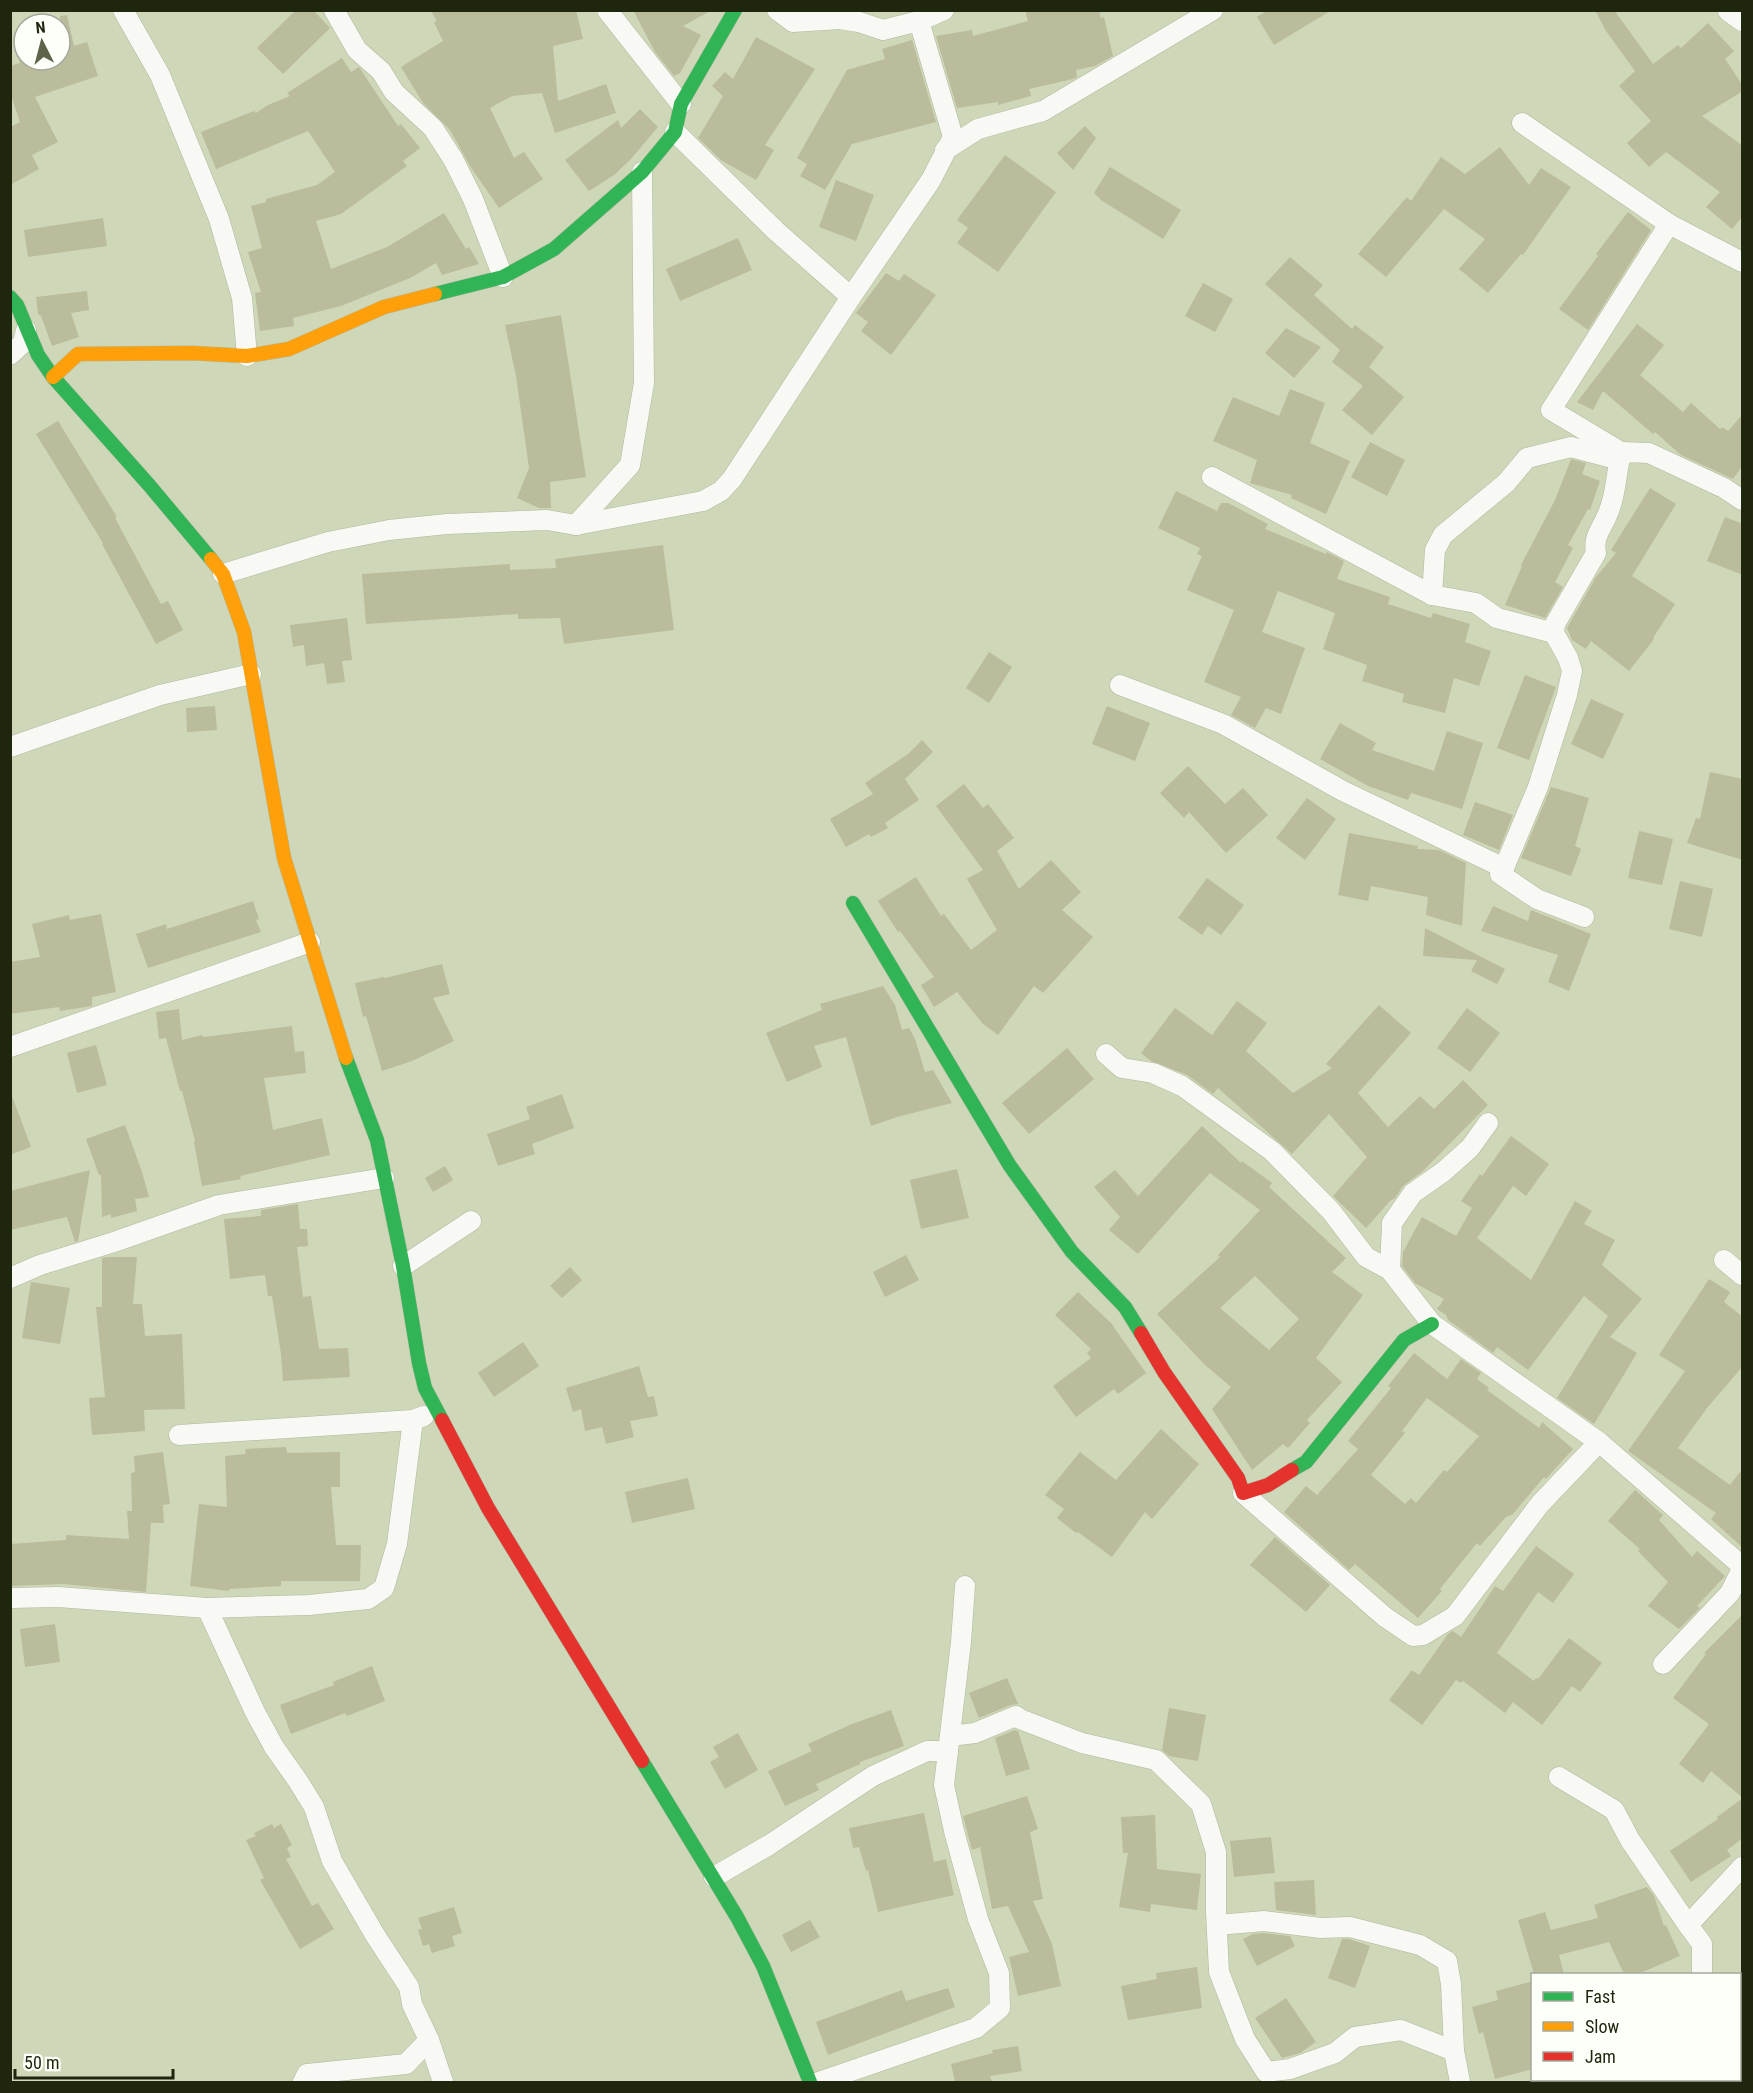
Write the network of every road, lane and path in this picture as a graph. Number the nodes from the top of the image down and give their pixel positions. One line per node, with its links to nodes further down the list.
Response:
1 (123, 10): 23 (street)
2 (334, 10): 16 (street)
3 (607, 10): 9 (street)
4 (735, 10): 9 (street)
5 (944, 10): 8 (street)
6 (1213, 10): 12 (street)
7 (774, 12): 8 (street)
8 (920, 21): 12 (street)
9 (681, 104): 11 (street)
10 (1522, 123): 14 (street)
11 (675, 132): 13 (street); 18 (street)
12 (945, 150): 18 (street)
13 (642, 172): 16 (street); 28 (street)
14 (1669, 224): 15 (street); 25 (street)
15 (1743, 262)
16 (503, 277): 23 (street)
17 (10, 297): 19 (street)
18 (851, 297): 28 (street)
19 (26, 330): 21 (street); 22 (street)
20 (78, 354): 22 (street); 23 (street); 24 (street)
21 (10, 355)
22 (38, 355): 24 (street)
23 (248, 356)
24 (54, 378): 29 (street)
25 (1621, 456): 27 (street); 30 (street); 31 (street)
26 (1212, 477): 30 (street)
27 (1743, 500)
28 (576, 525): 29 (street)
29 (223, 574): 32 (street)
30 (1432, 595): 31 (street)
31 (1554, 633): 35 (street)
32 (251, 675): 34 (street); 38 (street)
33 (1120, 685): 35 (street)
34 (10, 747)
35 (1504, 868): 37 (street)
36 (853, 903): 56 (street)
37 (1584, 917)
38 (310, 942): 39 (street); 42 (street)
39 (10, 1047)
40 (1106, 1054): 45 (street)
41 (1488, 1123): 44 (street)
42 (384, 1178): 47 (street); 50 (street)
43 (471, 1221): 47 (street)
44 (1392, 1223): 45 (street); 48 (street)
45 (1366, 1257): 48 (street)
46 (1724, 1260): 49 (street)
47 (403, 1266): 52 (street)
48 (1390, 1270): 51 (street)
49 (1743, 1275)
50 (10, 1278)
51 (1432, 1324): 55 (street); 56 (street)
52 (436, 1412): 53 (street); 65 (street)
53 (413, 1420): 54 (street); 60 (street)
54 (179, 1435)
55 (1599, 1442): 56 (street); 57 (street)
56 (1243, 1493)
57 (1743, 1567): 61 (street)
58 (965, 1586): 62 (street)
59 (10, 1598): 60 (street)
60 (207, 1608): 69 (street)
61 (1662, 1664)
62 (949, 1743): 65 (street); 66 (street); 74 (street)
63 (1559, 1777): 67 (street)
64 (1743, 1867): 67 (street)
65 (714, 1877): 73 (street)
66 (1217, 1925): 70 (street); 70 (street)
67 (1688, 1925): 68 (street)
68 (1702, 1973)
69 (429, 2040): 71 (street); 72 (street)
70 (1454, 2050): 75 (street)
71 (303, 2082)
72 (443, 2082)
73 (810, 2082)
74 (819, 2082)
75 (1460, 2082)

